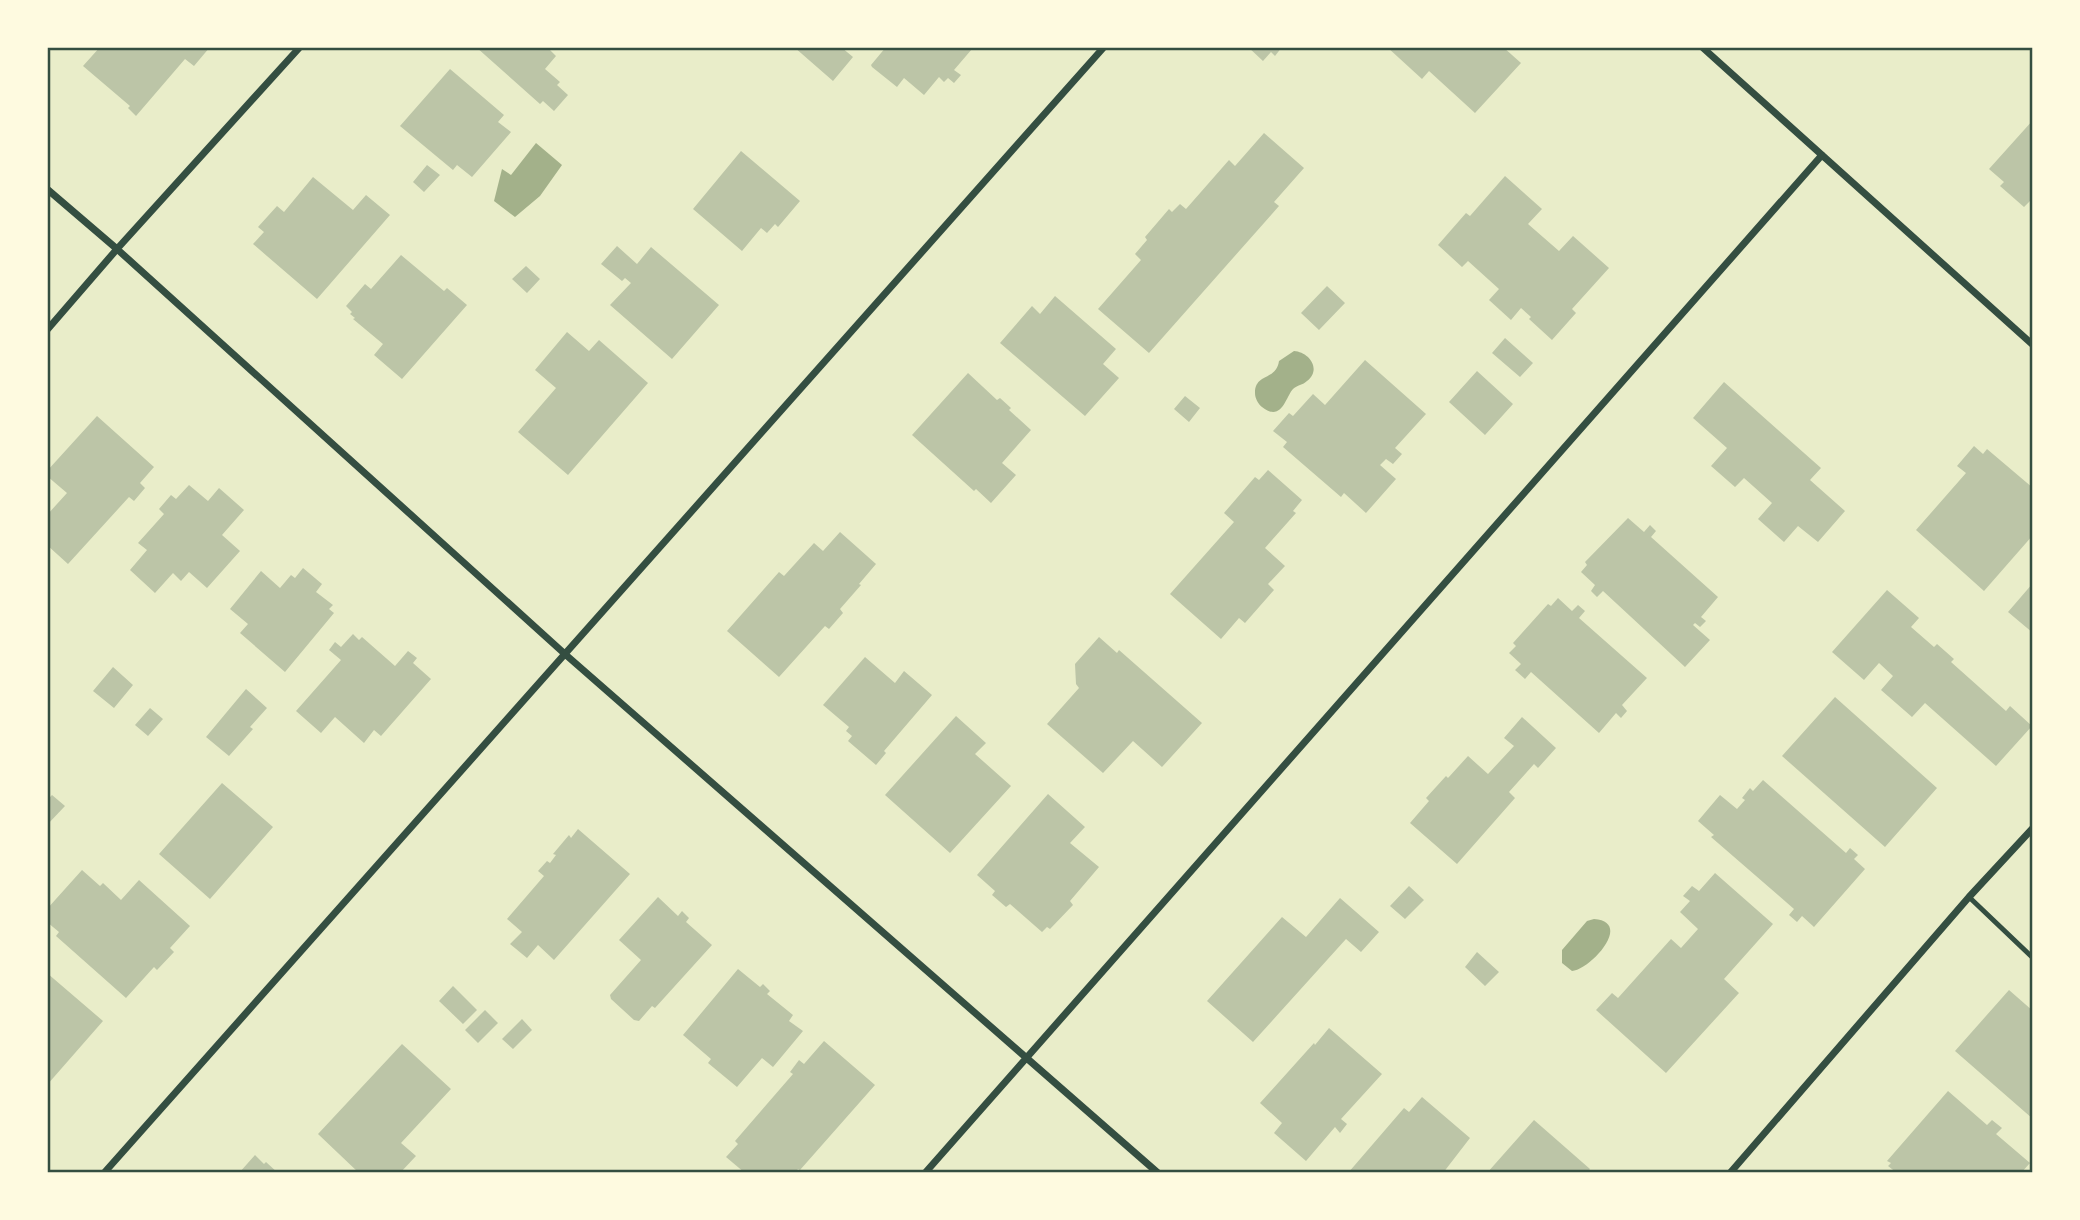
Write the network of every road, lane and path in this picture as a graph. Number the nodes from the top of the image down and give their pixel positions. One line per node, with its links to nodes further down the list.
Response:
1 (300, 47): 6 (street)
2 (1104, 47): 9 (street)
3 (1702, 47): 4 (street)
4 (1822, 155): 8 (street); 13 (street)
5 (47, 189): 6 (street)
6 (117, 249): 7 (street); 9 (street)
7 (47, 330)
8 (2033, 345)
9 (566, 655): 13 (street); 14 (street)
10 (2033, 828): 11 (street)
11 (1969, 897): 12 (lane); 17 (street)
12 (2033, 958)
13 (1027, 1058): 15 (street); 16 (street)
14 (104, 1173)
15 (925, 1173)
16 (1158, 1173)
17 (1730, 1173)

